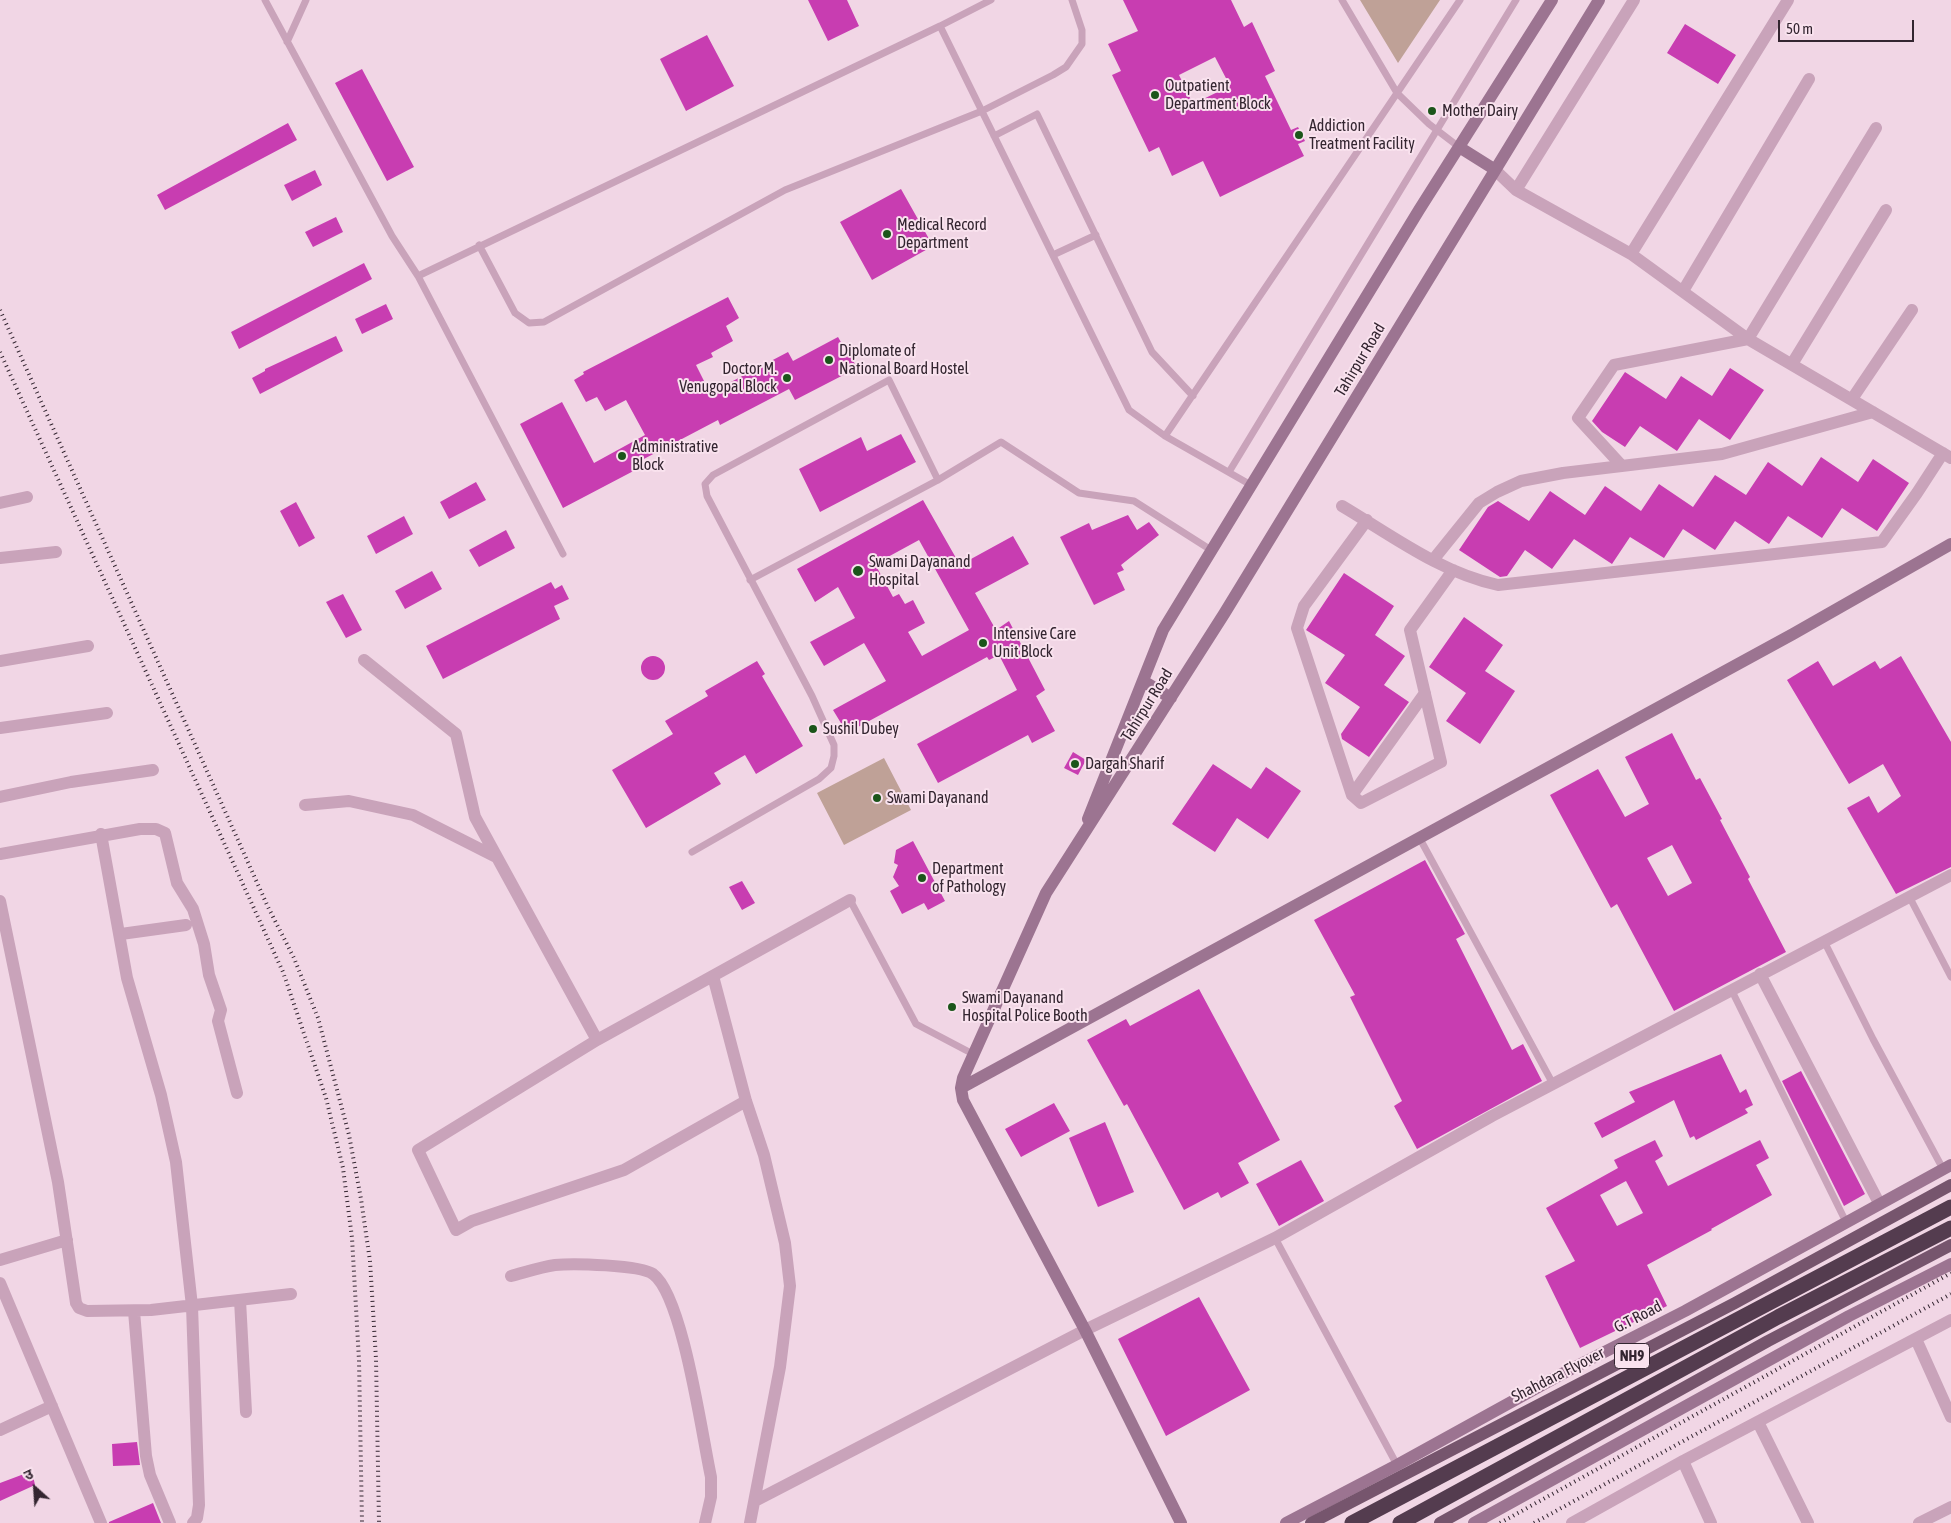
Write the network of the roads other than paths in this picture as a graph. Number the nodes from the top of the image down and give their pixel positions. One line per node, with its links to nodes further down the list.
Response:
1 (266, 0): 13 (lane)
2 (306, 0): 13 (lane)
3 (991, 0): 12 (lane)
4 (1072, 0): 16 (lane)
5 (1342, 0): 15 (lane)
6 (1460, 0): 15 (lane)
7 (1516, 0): 18 (lane)
8 (1552, 0): 20 (main road, Tahirpur Road)
9 (1599, 0): 21 (main road, Tahirpur Road)
10 (1634, 0): 22 (street)
11 (1788, 0): 26 (street)
12 (940, 26): 16 (lane); 25 (lane)
13 (287, 42): 28 (lane)
14 (1809, 80): 29 (street)
15 (1397, 93): 18 (lane); 33 (lane)
16 (982, 111): 19 (lane); 25 (lane)
17 (1876, 128): 31 (street)
18 (1436, 130): 20 (lane); 39 (lane)
19 (994, 136): 24 (lane); 27 (lane)
20 (1460, 147): 21 (main road); 41 (main road, Tahirpur Road)
21 (1494, 168): 22 (street); 59 (main road, Tahirpur Road)
22 (1516, 190): 26 (street)
23 (1886, 210): 32 (street)
24 (1096, 235): 27 (lane); 33 (lane)
25 (478, 246): 28 (lane)
26 (1631, 254): 29 (street)
27 (1053, 255): 36 (lane)
28 (418, 276): 49 (lane)
29 (1683, 291): 31 (street)
30 (1912, 310): 34 (street)
31 (1748, 338): 32 (street); 38 (street)
32 (1792, 364): 34 (street)
33 (1193, 396): 36 (lane)
34 (1852, 400): 35 (street)
35 (1873, 412): 37 (street); 38 (street)
36 (1165, 436): 39 (lane)
37 (1947, 455): 52 (street)
38 (1622, 466): 51 (street)
39 (1229, 472): 41 (lane)
40 (938, 480): 47 (lane); 53 (lane); 53 (lane)
41 (1251, 485): 47 (main road, Tahirpur Road)
42 (27, 497): 43 (street)
43 (0, 503)
44 (1342, 506): 45 (street)
45 (1367, 520): 51 (street); 63 (street)
46 (1951, 544): 67 (main road)
47 (1211, 550): 57 (main road, Tahirpur Road)
48 (56, 552): 50 (street)
49 (563, 554)
50 (0, 558)
51 (1433, 560): 52 (street)
52 (1453, 570): 58 (street)
53 (750, 580): 69 (lane)
54 (88, 646): 56 (street)
55 (364, 660): 71 (street)
56 (0, 661)
57 (1143, 680): 59 (main road); 68 (main road, Tahirpur Road)
58 (1425, 693): 63 (street); 63 (street)
59 (1171, 698): 68 (main road, Tahirpur Road)
60 (107, 713): 61 (street)
61 (0, 728)
62 (153, 770): 64 (street)
63 (1352, 795)
64 (0, 797)
65 (305, 805): 71 (street)
66 (101, 834): 70 (street); 77 (street); 88 (street)
67 (1419, 837): 86 (lane); 87 (main road)
68 (1076, 850): 85 (main road)
69 (692, 852)
70 (0, 854)
71 (496, 857): 84 (street)
72 (1951, 875): 73 (street)
73 (1910, 898): 79 (street); 82 (lane)
74 (850, 900): 81 (street); 85 (lane)
75 (0, 901): 78 (street)
76 (186, 925): 77 (street)
77 (121, 934): 105 (street)
78 (4, 936): 97 (street)
79 (1824, 941): 80 (street); 90 (lane)
80 (1760, 974): 83 (street); 92 (street)
81 (712, 976): 84 (street); 89 (street)
82 (1951, 977)
83 (1731, 990): 86 (street); 94 (lane)
84 (597, 1040): 89 (street)
85 (973, 1054): 87 (main road)
86 (1553, 1084): 96 (street)
87 (961, 1088): 108 (main road)
88 (237, 1093)
89 (746, 1101): 117 (street)
90 (1947, 1168): 92 (main road, G.T Road)
91 (1951, 1185): 127 (main road, Shahdara Flyover / NH9)
92 (1879, 1204): 94 (main road, G.T Road)
93 (1951, 1207): 128 (highway)
94 (1846, 1222): 116 (main road, G.T Road)
95 (1951, 1228): 129 (highway)
96 (1275, 1238): 108 (street); 116 (lane)
97 (67, 1240): 99 (street); 106 (street)
98 (1951, 1245): 130 (main road)
99 (0, 1260)
100 (1951, 1264): 131 (main road)
101 (511, 1276): 123 (street)
102 (0, 1283): 110 (street)
103 (291, 1294): 104 (street)
104 (240, 1300): 105 (street); 111 (street)
105 (192, 1306): 106 (street); 122 (street)
106 (134, 1310): 121 (street)
107 (1951, 1320): 109 (street)
108 (1085, 1330): 117 (street); 125 (main road)
109 (1916, 1339): 112 (street); 113 (street)
110 (52, 1406): 114 (street); 120 (street)
111 (246, 1412)
112 (1951, 1417)
113 (1758, 1422): 115 (street); 134 (street)
114 (0, 1430)
115 (1683, 1462): 119 (street); 133 (street)
116 (1397, 1465): 126 (main road, G.T Road)
117 (755, 1501): 124 (street)
118 (1951, 1507): 135 (street)
119 (1595, 1517): 132 (street)
120 (101, 1523)
121 (170, 1523)
122 (193, 1523)
123 (705, 1523)
124 (750, 1523)
125 (1181, 1523)
126 (1286, 1523)
127 (1311, 1523)
128 (1352, 1523)
129 (1400, 1523)
130 (1440, 1523)
131 (1474, 1523)
132 (1572, 1523)
133 (1710, 1523)
134 (1808, 1523)
135 (1919, 1523)

